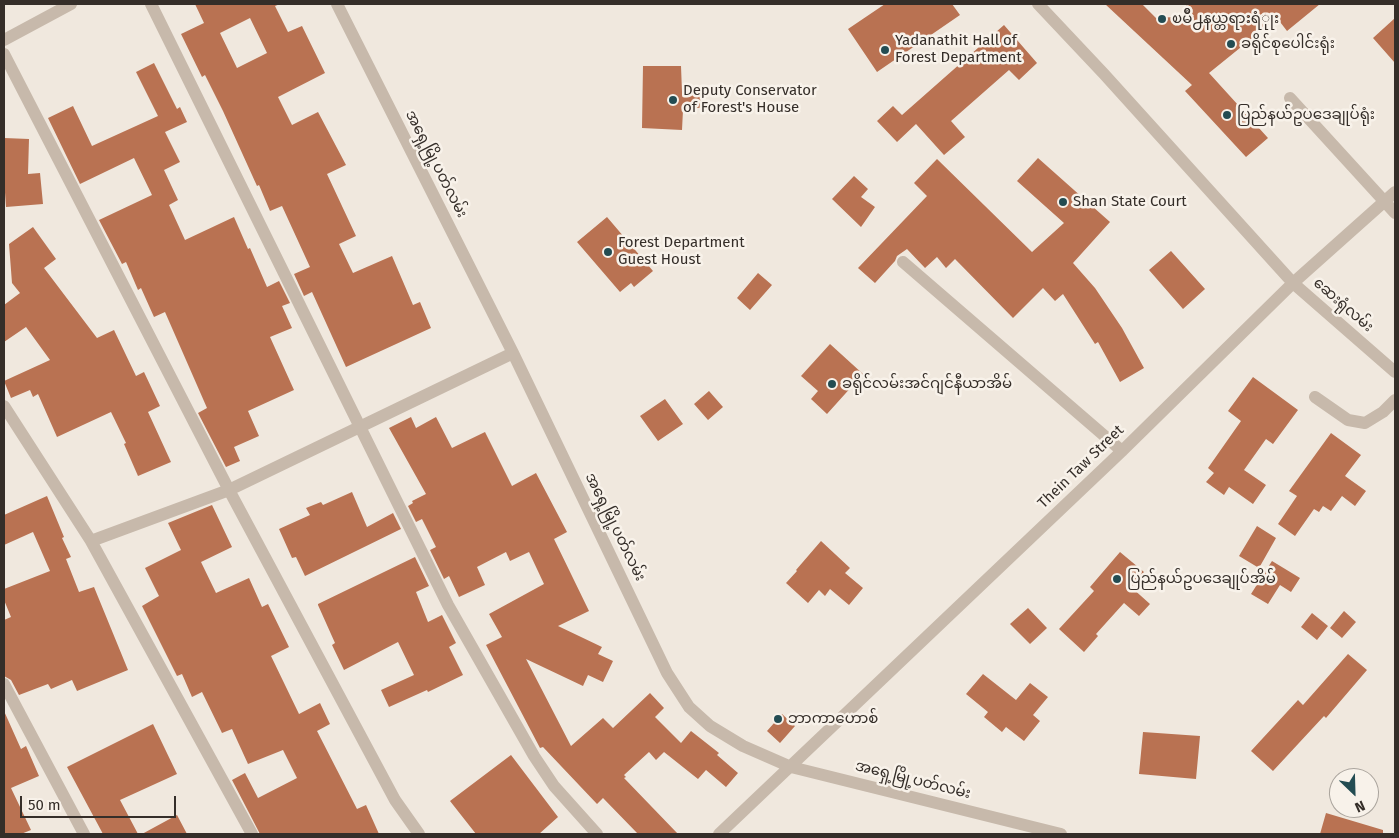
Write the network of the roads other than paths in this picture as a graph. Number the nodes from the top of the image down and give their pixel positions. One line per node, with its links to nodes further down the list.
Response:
1 (71, 4): 5 (street)
2 (151, 4): 18 (street)
3 (337, 4): 13 (street, အရှေ့မြို့ပတ်လမ်း)
4 (1038, 4): 12 (street, ဆေးရုံလမ်း)
5 (4, 40)
6 (4, 54): 20 (street)
7 (1290, 98): 9 (street)
8 (1395, 192): 9 (street, Thein Taw Street)
9 (1385, 202): 10 (street); 12 (street, Thein Taw Street)
10 (1395, 213)
11 (903, 262): 19 (street)
12 (1293, 283): 14 (street, ဆေးရုံလမ်း); 19 (street, Thein Taw Street)
13 (513, 353): 18 (street); 23 (street, အရှေ့မြို့ပတ်လမ်း)
14 (1395, 372)
15 (1315, 397): 16 (street)
16 (1395, 400)
17 (4, 406): 21 (street)
18 (360, 427): 20 (street); 27 (street)
19 (1122, 451): 23 (street, Thein Taw Street)
20 (229, 490): 21 (street); 26 (street)
21 (91, 541): 25 (street)
22 (4, 684): 24 (street)
23 (791, 767): 28 (street, Thein Taw Street); 29 (street, အရှေ့မြို့ပတ်လမ်း)
24 (84, 834)
25 (252, 834)
26 (419, 834)
27 (597, 834)
28 (719, 834)
29 (1061, 834)

